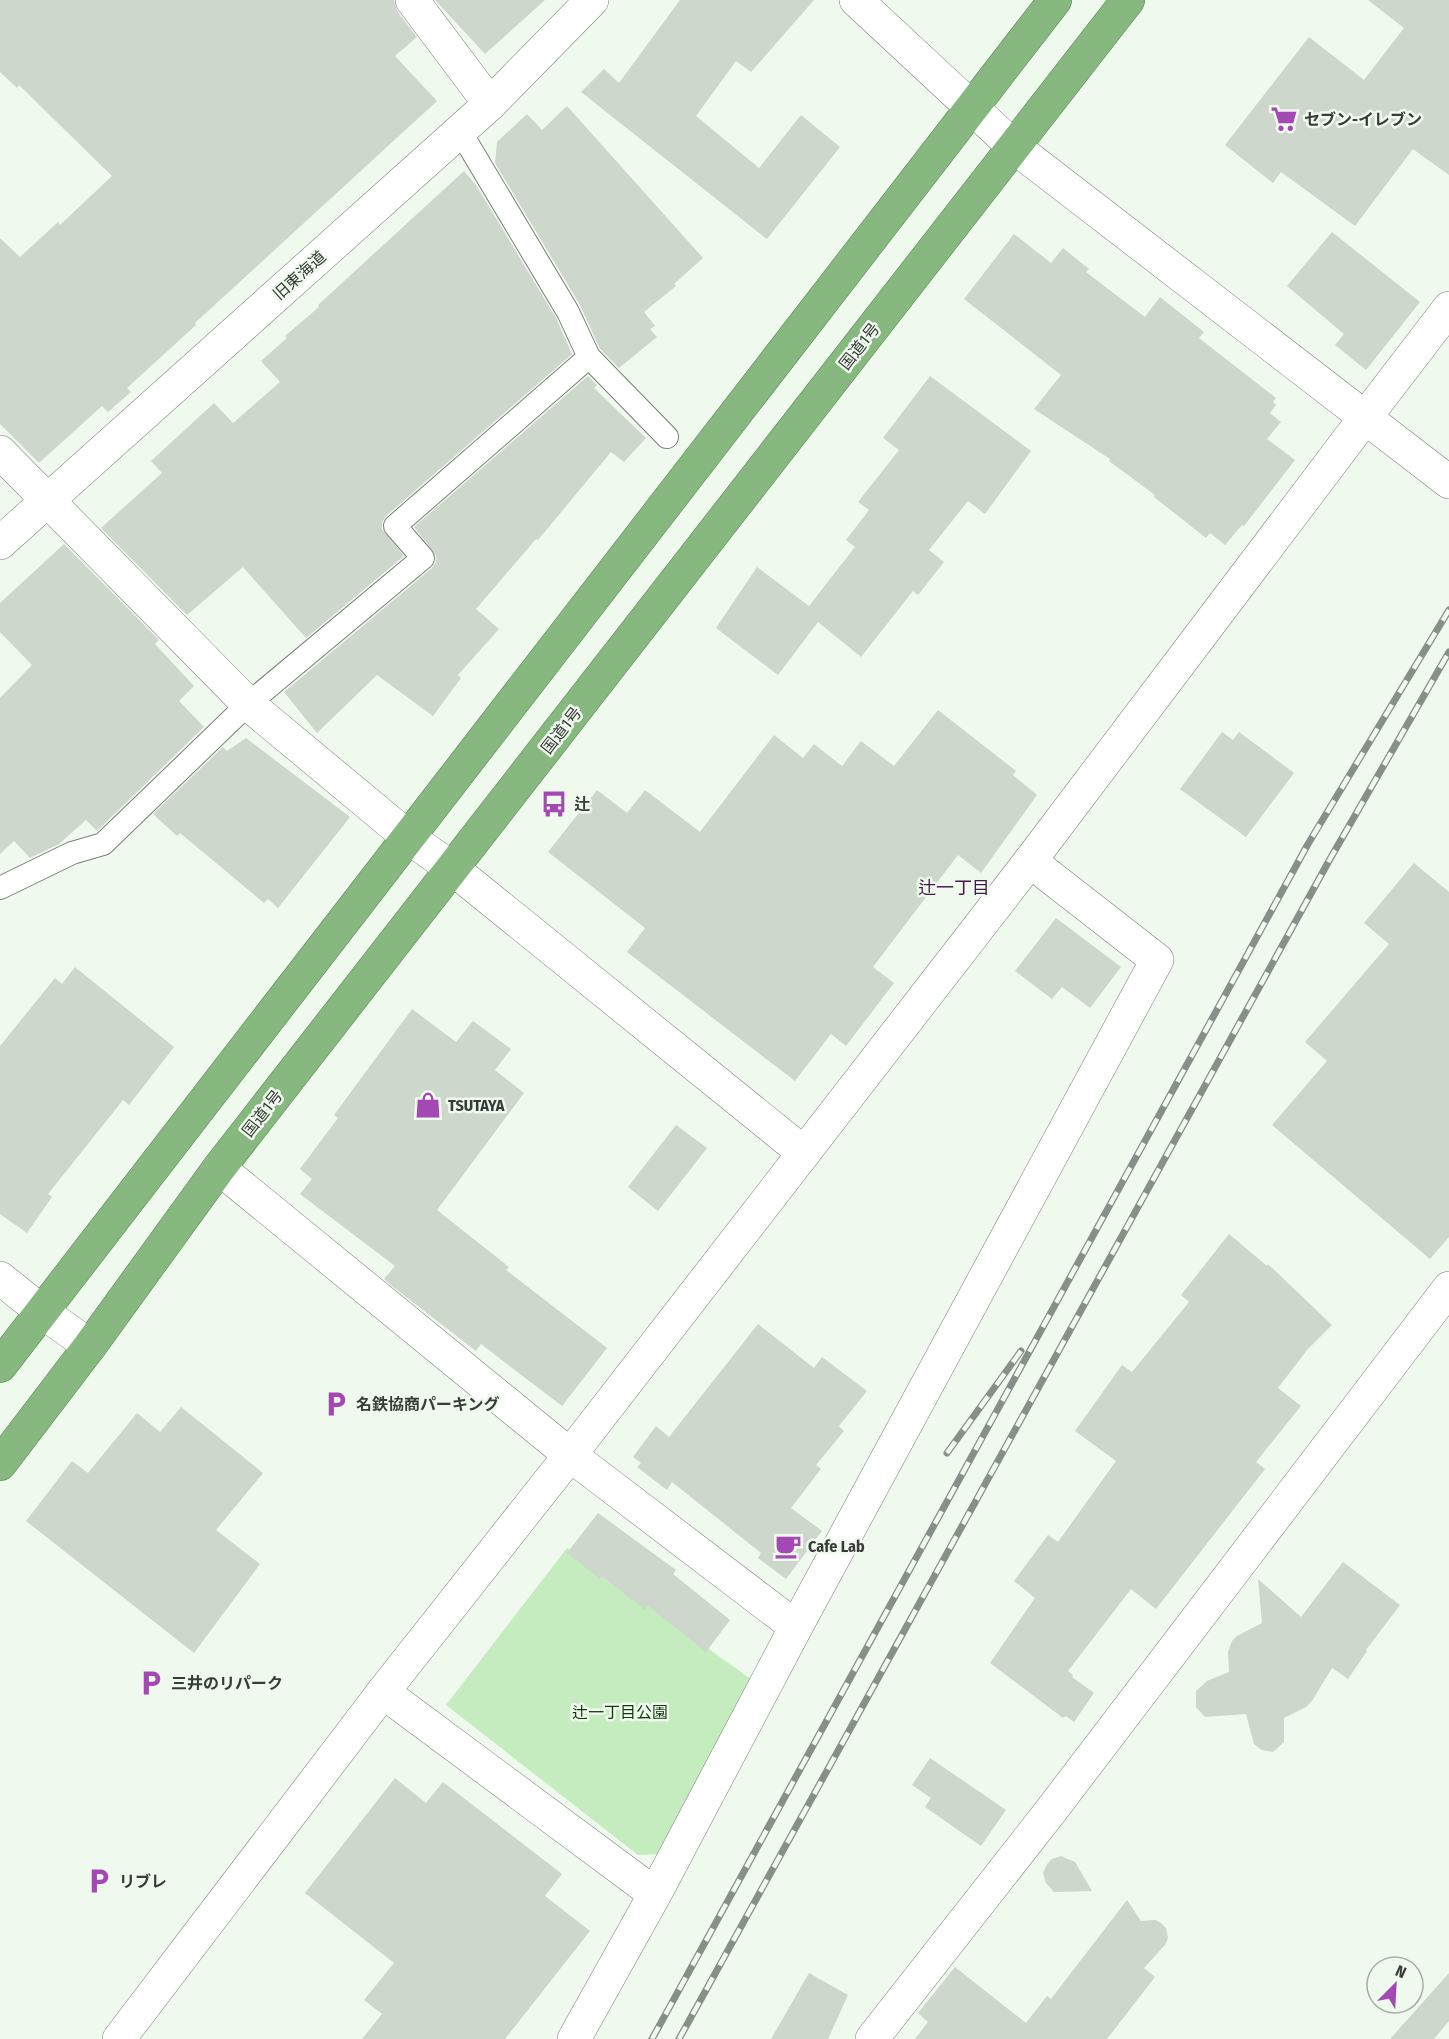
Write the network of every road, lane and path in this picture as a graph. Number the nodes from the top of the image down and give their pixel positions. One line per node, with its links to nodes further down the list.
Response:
1 (412, 0): 6 (street)
2 (592, 0): 6 (street, 旧東海道)
3 (856, 0): 7 (street)
4 (1055, 0): 7 (highway)
5 (1128, 0): 9 (highway, 国道1号)
6 (490, 104): 8 (street, 旧東海道)
7 (972, 108): 9 (street); 19 (highway)
8 (460, 130): 11 (lane); 16 (street, 旧東海道)
9 (1013, 146): 12 (street); 21 (highway, 国道1号)
10 (1449, 308): 12 (street)
11 (589, 357): 13 (lane); 18 (lane)
12 (1364, 419): 15 (street); 20 (street)
13 (667, 437)
14 (0, 452): 16 (street)
15 (1449, 482)
16 (48, 500): 17 (street, 旧東海道); 18 (street)
17 (0, 543)
18 (248, 704): 19 (street); 22 (lane)
19 (408, 837): 21 (street); 27 (highway)
20 (1030, 861): 23 (street); 32 (street)
21 (453, 869): 23 (street); 24 (highway, 国道1号)
22 (0, 888)
23 (804, 1153): 30 (street)
24 (219, 1168): 28 (highway, 国道1号); 30 (street)
25 (0, 1278): 27 (street)
26 (1449, 1288): 37 (street)
27 (41, 1311): 28 (street); 29 (highway)
28 (90, 1346): 31 (highway, 国道1号)
29 (0, 1365)
30 (570, 1455): 32 (street); 33 (street)
31 (0, 1464)
32 (796, 1627): 34 (street)
33 (383, 1692): 34 (street); 35 (street)
34 (655, 1894): 36 (street)
35 (119, 2039)
36 (574, 2039)
37 (872, 2039)

